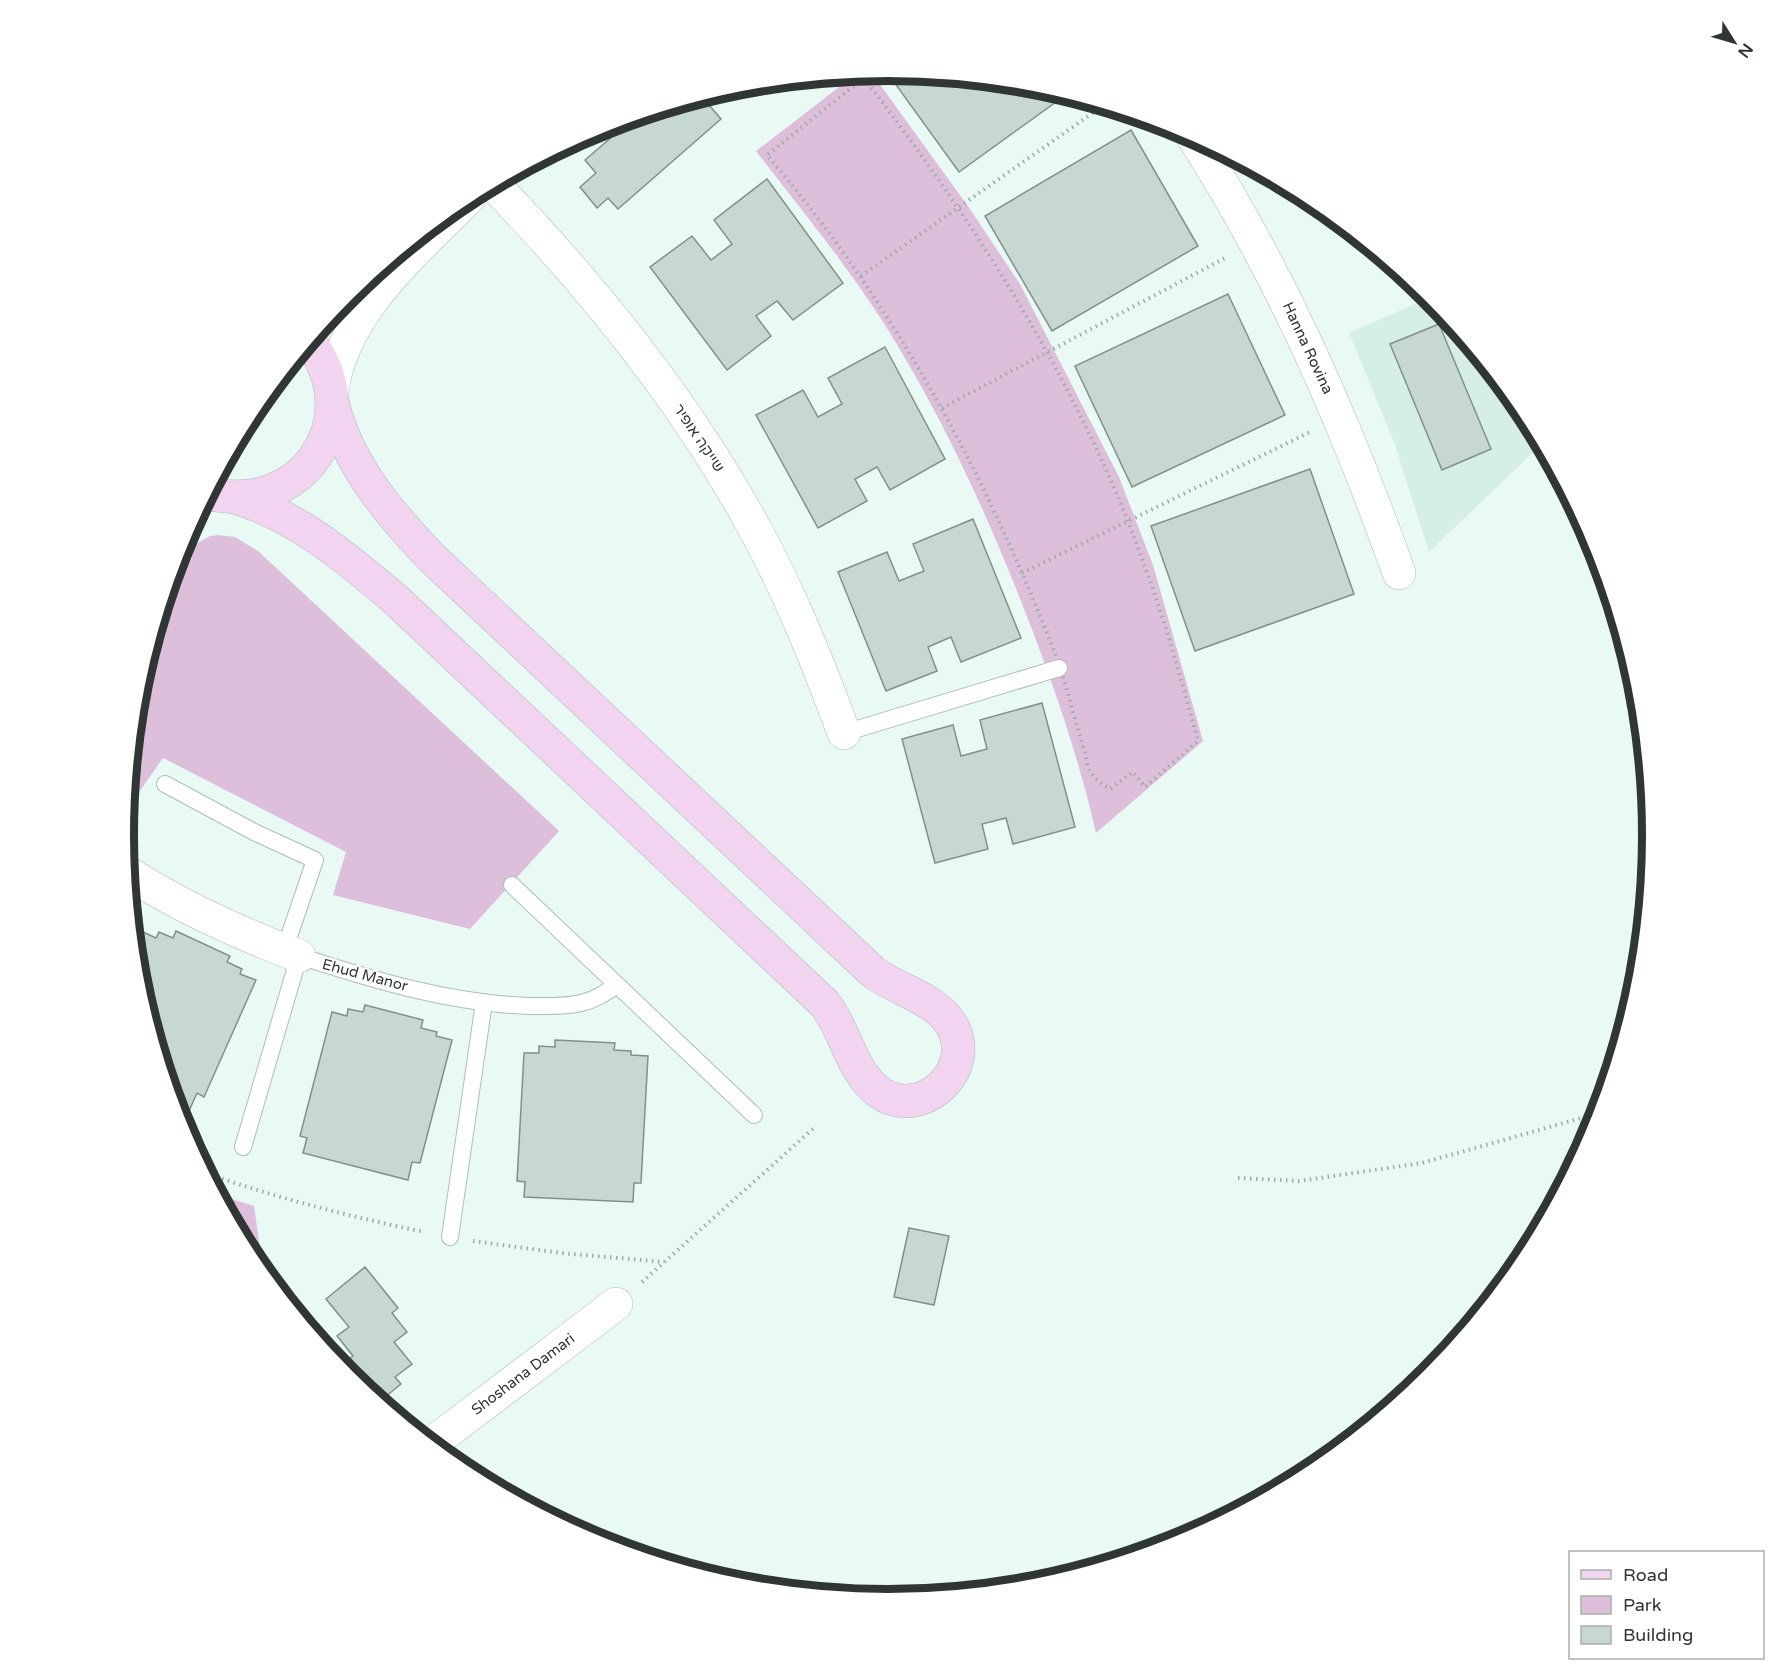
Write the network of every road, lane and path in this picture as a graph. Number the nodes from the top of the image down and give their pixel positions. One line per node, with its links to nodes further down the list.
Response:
1 (859, 82): 9 (path)
2 (867, 82): 6 (path)
3 (1096, 111): 6 (path)
4 (1200, 149): 8 (street, Hanna Rovina)
5 (499, 190): 20 (street, שייקה אופיר)
6 (958, 206): 9 (path); 11 (path)
7 (435, 232): 12 (street)
8 (1255, 242): 11 (path); 14 (street, Hanna Rovina)
9 (861, 276): 13 (path)
10 (313, 347): 12 (street)
11 (1047, 352): 13 (path); 16 (path)
12 (332, 397): 15 (street); 15 (street)
13 (942, 408): 17 (path)
14 (1340, 417): 16 (path); 18 (street, Hanna Rovina)
15 (218, 496)
16 (1128, 521): 17 (path); 19 (path)
17 (1022, 573): 19 (path)
18 (1400, 573)
19 (1059, 668): 20 (lane)
20 (844, 733)
21 (165, 784): 24 (lane)
22 (135, 877): 24 (street, Ehud Manor)
23 (512, 885): 25 (lane)
24 (292, 953): 26 (lane, Ehud Manor); 30 (lane)
25 (617, 985): 26 (lane, Ehud Manor); 27 (lane)
26 (484, 1002): 32 (lane)
27 (754, 1115)
28 (1588, 1116): 31 (path)
29 (815, 1127): 33 (path)
30 (243, 1147)
31 (1238, 1178)
32 (450, 1237)
33 (616, 1304): 34 (street, Shoshana Damari)
34 (436, 1439)

